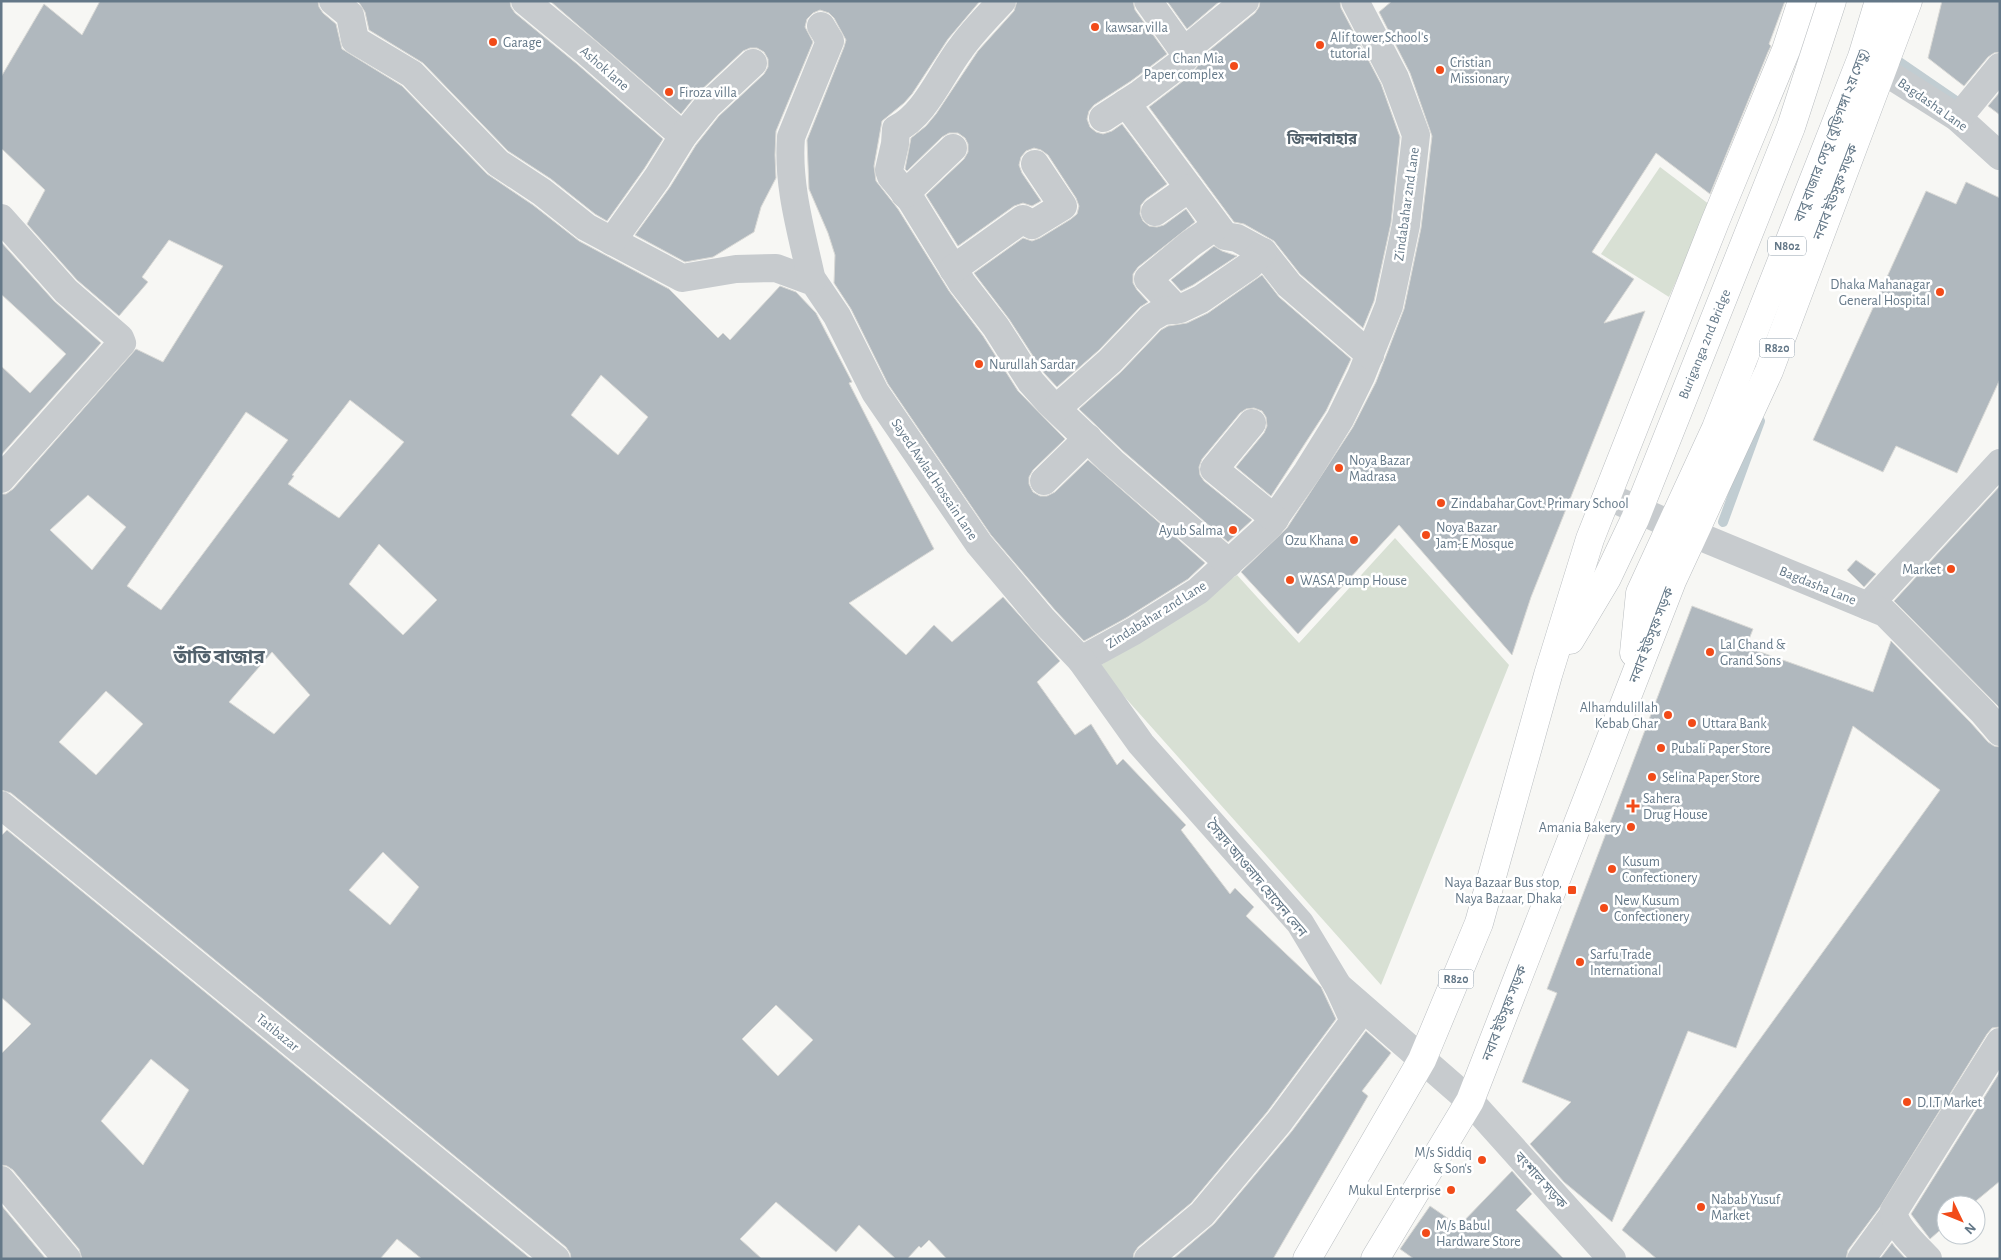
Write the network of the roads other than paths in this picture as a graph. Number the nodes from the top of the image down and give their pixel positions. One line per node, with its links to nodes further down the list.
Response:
1 (332, 1): 28 (street)
2 (525, 1): 19 (street, Ashok lane)
3 (1002, 1): 24 (street)
4 (1148, 1): 12 (street)
5 (1245, 1): 12 (street)
6 (1802, 1): 40 (highway, R820)
7 (1832, 1): 41 (highway, Buriganga 2nd Bridge / N802)
8 (1879, 1): 14 (highway, বাবু বাজার সেতু (বুড়িগঙ্গা ২য় সেতু) / N802)
9 (1908, 1): 14 (highway, নবাব ইউসুফ সড়ক / R820)
10 (1367, 6): 33 (street, Zindabahar 2nd Lane)
11 (821, 26): 31 (street)
12 (1184, 53): 16 (street)
13 (753, 63): 19 (street)
14 (1872, 63): 18 (street, Bagdasha Lane); 43 (highway, বাবু বাজার সেতু (বুড়িগঙ্গা ২য় সেতু) / N802); 43 (highway, নবাব ইউসুফ সড়ক / R820)
15 (2000, 67): 18 (street)
16 (1126, 103): 17 (street); 23 (street)
17 (1103, 118)
18 (1958, 118): 21 (street, Bagdasha Lane)
19 (683, 136): 28 (street)
20 (952, 147): 24 (street)
21 (2000, 156)
22 (1035, 164): 30 (street)
23 (1189, 188): 25 (street); 27 (street)
24 (904, 192): 30 (street)
25 (1155, 212)
26 (1, 218): 38 (street)
27 (1216, 226): 29 (street); 32 (street)
28 (612, 241): 31 (street)
29 (1263, 252): 32 (street); 33 (street)
30 (953, 269): 34 (street)
31 (812, 281): 46 (street, Sayed Awlad Hossain Lane)
32 (1175, 310): 34 (street)
33 (1370, 355): 42 (street, Zindabahar 2nd Lane)
34 (1057, 408): 36 (street)
35 (1252, 424): 42 (street)
36 (1088, 438): 39 (street); 44 (street)
37 (2000, 463): 45 (street, Bagdasha Lane)
38 (1, 479)
39 (1044, 481)
40 (1607, 496): 41 (street, Bagdasha Lane); 47 (highway, R820)
41 (1638, 509): 43 (street, Bagdasha Lane); 47 (highway, Buriganga 2nd Bridge)
42 (1275, 519): 44 (street, Zindabahar 2nd Lane)
43 (1683, 529): 45 (street, Bagdasha Lane); 53 (highway, নবাব ইউসুফ সড়ক / R820)
44 (1229, 563): 46 (street, Zindabahar 2nd Lane)
45 (1868, 606): 48 (street)
46 (1081, 660): 50 (street, সৈয়দ আওলাদ হোসেন লেন)
47 (1548, 675): 52 (highway, R820)
48 (2000, 732)
49 (1, 805): 57 (street, Tatibazar)
50 (1338, 986): 52 (street, সৈয়দ আওলাদ হোসেন লেন); 58 (street)
51 (2000, 1042): 55 (street)
52 (1422, 1060): 53 (street, সৈয়দ আওলাদ হোসেন লেন); 59 (highway, R820)
53 (1470, 1101): 60 (highway, নবাব ইউসুফ সড়ক / R820); 61 (street, বংশাল সড়ক)
54 (1, 1180): 56 (street)
55 (1893, 1215): 62 (street); 63 (street)
56 (67, 1259)
57 (556, 1259)
58 (1148, 1259)
59 (1307, 1259)
60 (1375, 1259)
61 (1612, 1259)
62 (1860, 1259)
63 (1928, 1259)

